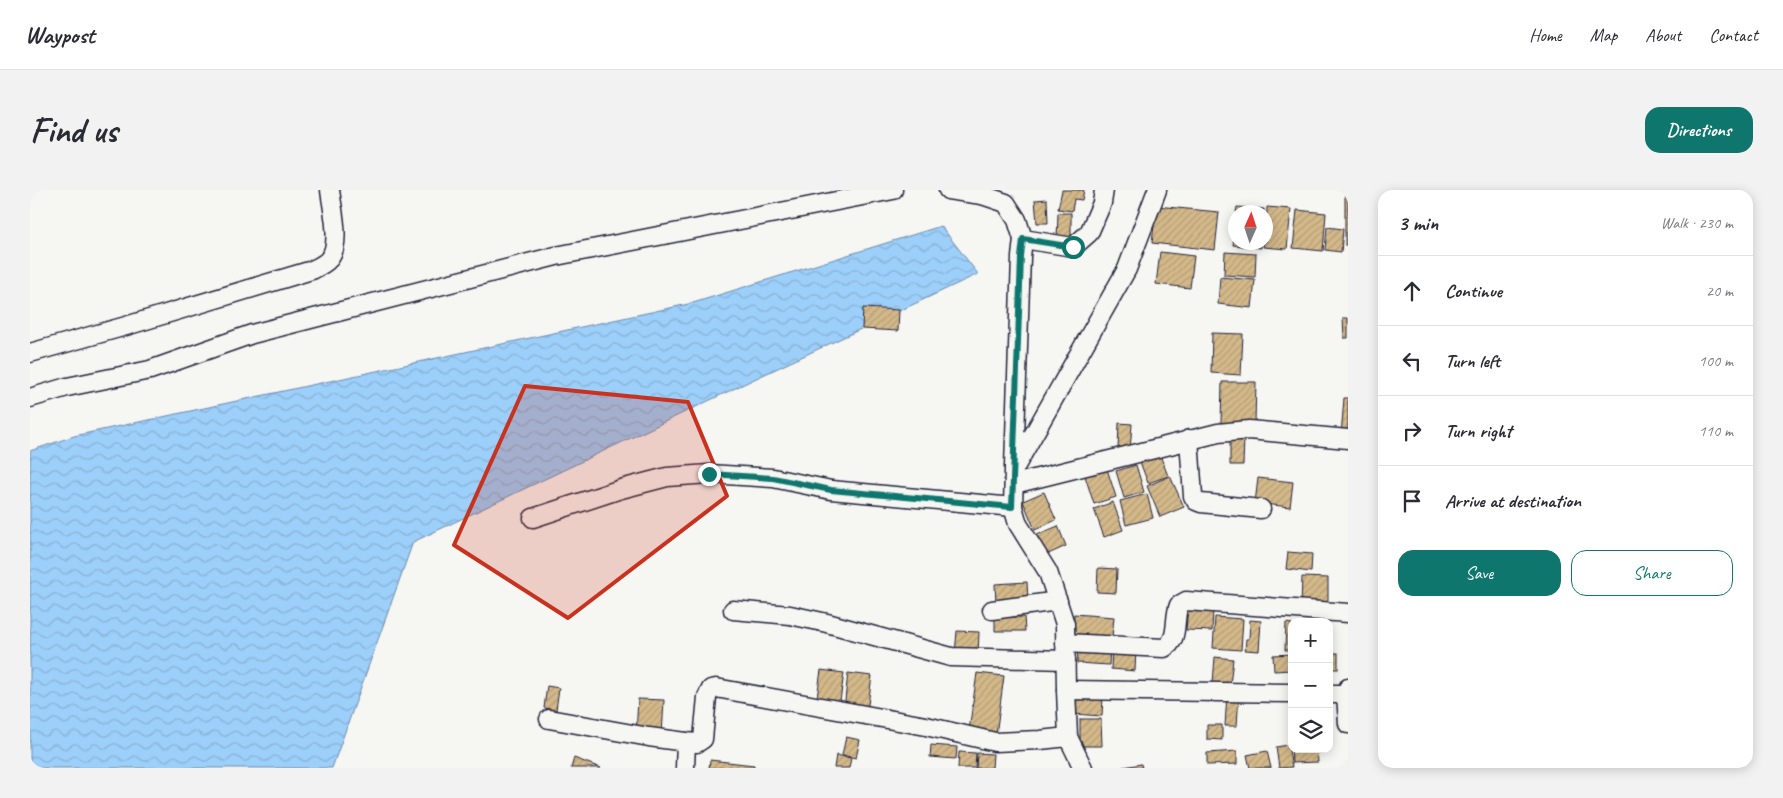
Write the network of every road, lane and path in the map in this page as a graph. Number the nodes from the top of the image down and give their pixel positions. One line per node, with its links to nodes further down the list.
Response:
1 (330, 190): 7 (street)
2 (893, 190): 8 (street)
3 (948, 190): 6 (street)
4 (1104, 190): 6 (street)
5 (1157, 190): 11 (street)
6 (1023, 239): 11 (street)
7 (30, 352)
8 (30, 398)
9 (1190, 439): 10 (street); 11 (street); 13 (street)
10 (1348, 439)
11 (1014, 476): 12 (street)
12 (1012, 507): 14 (street); 15 (street)
13 (1261, 509)
14 (533, 518)
15 (1058, 601): 17 (street); 19 (street)
16 (733, 610): 20 (street)
17 (992, 610)
18 (1348, 613): 19 (street)
19 (1065, 642): 20 (street)
20 (1066, 660): 21 (street)
21 (1066, 690): 23 (street); 26 (street)
22 (1341, 692): 25 (street)
23 (1288, 693)
24 (549, 719): 27 (street)
25 (1348, 724)
26 (1068, 737): 27 (street); 29 (street)
27 (686, 742): 28 (street)
28 (685, 768)
29 (1083, 768)

